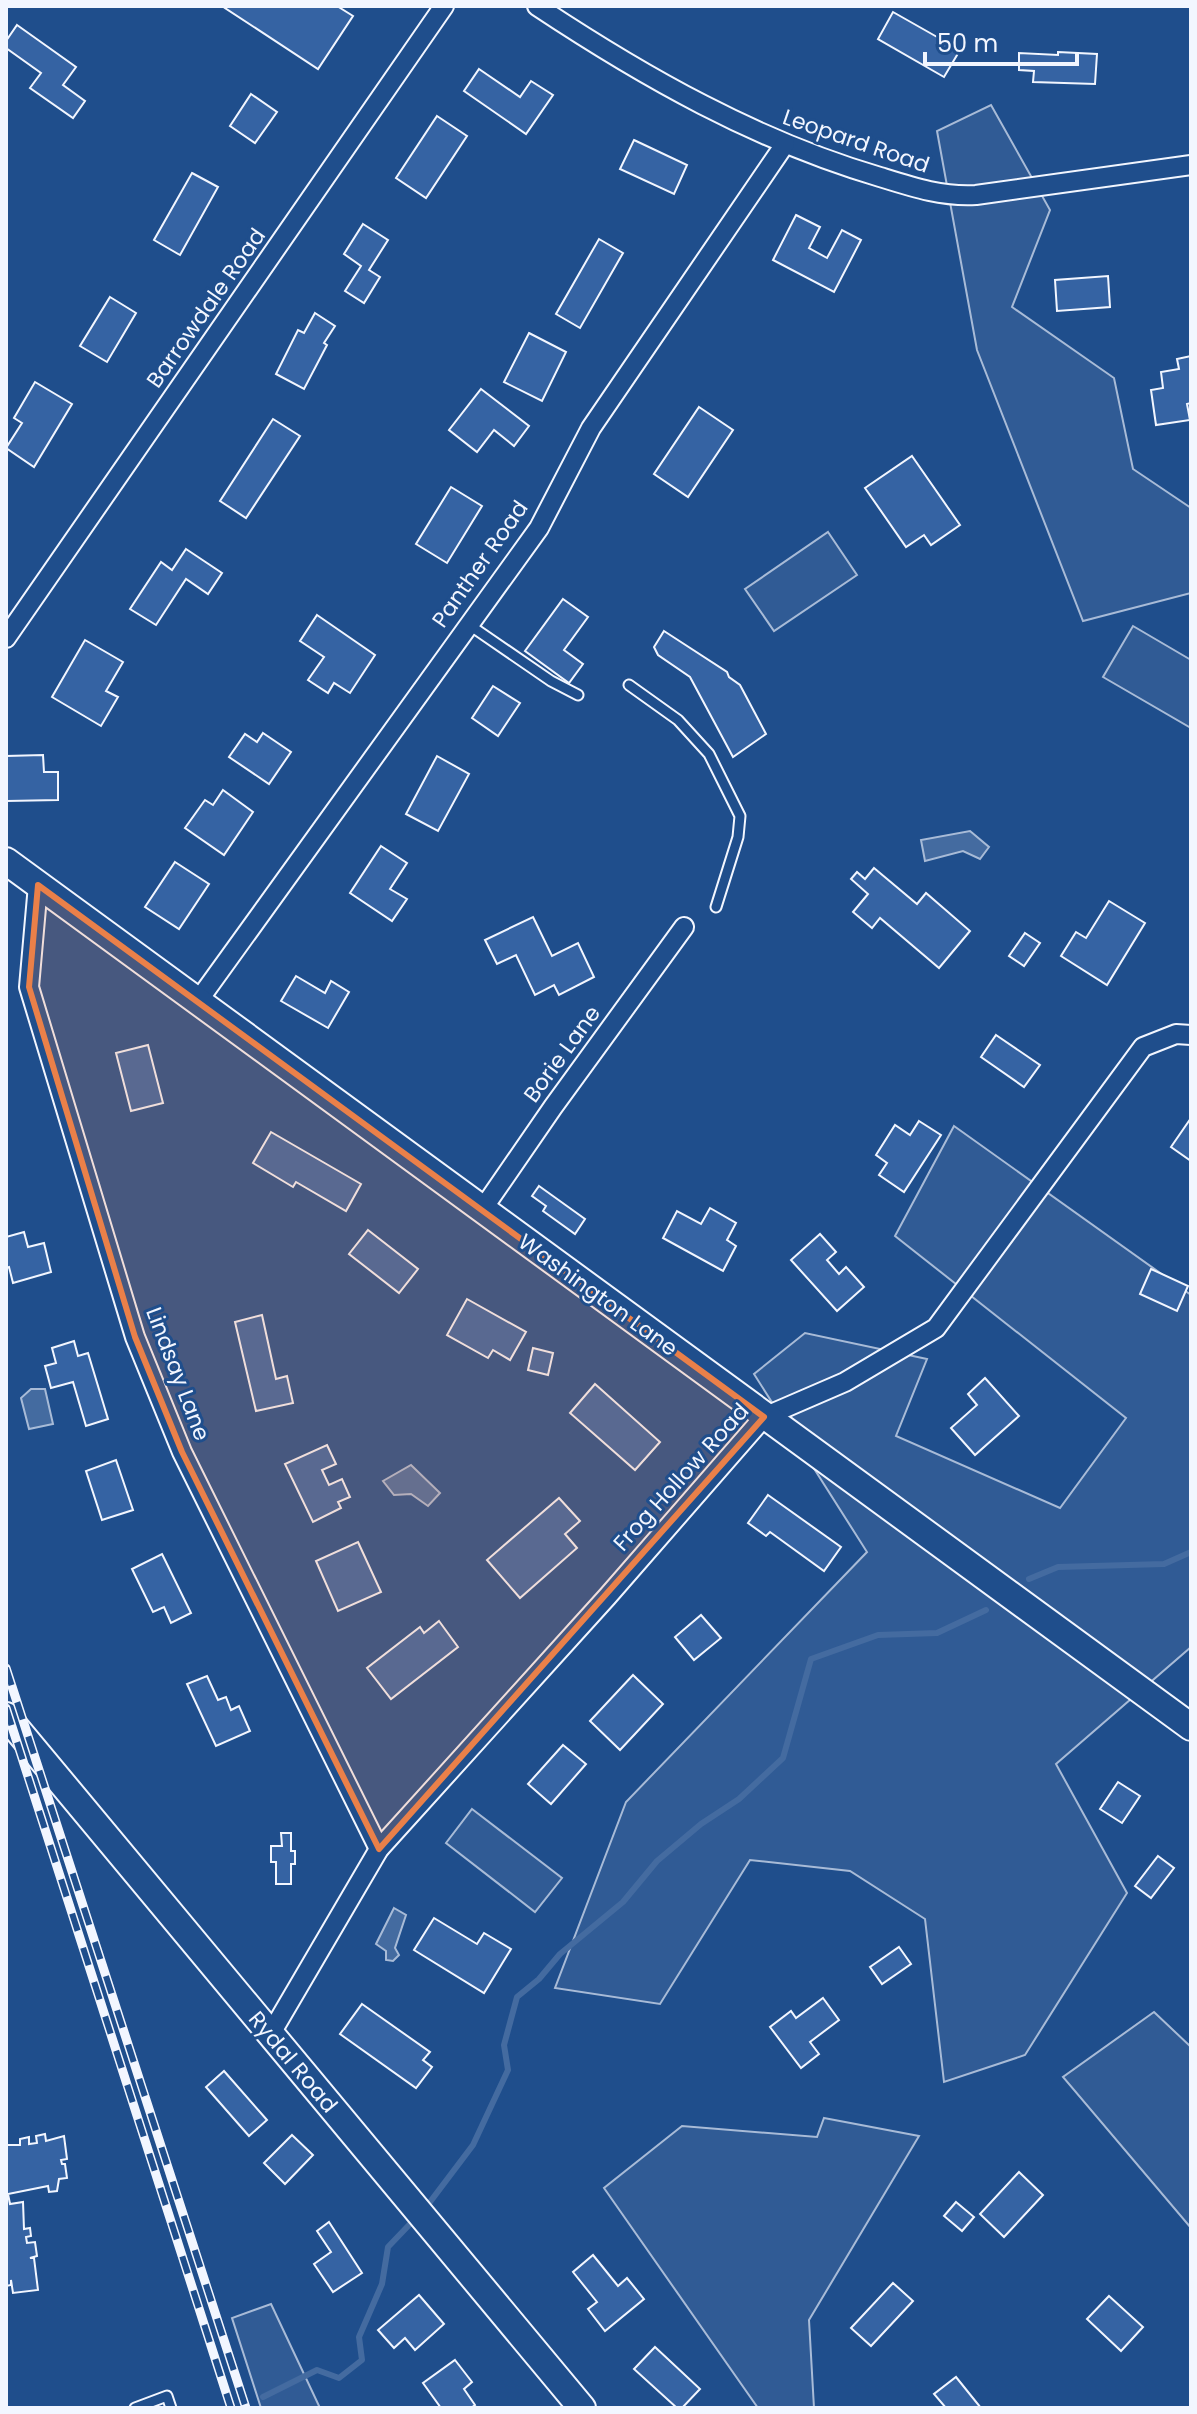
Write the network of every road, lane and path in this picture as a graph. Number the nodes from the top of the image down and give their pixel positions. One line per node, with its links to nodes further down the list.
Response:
1 (444, 6): 6 (street, Barrowdale Road)
2 (537, 6): 3 (street, Leopard Road)
3 (785, 144): 4 (street, Leopard Road); 5 (street, Panther Road)
4 (1191, 165)
5 (468, 624): 8 (lane); 13 (street, Panther Road)
6 (6, 638)
7 (629, 685): 11 (lane)
8 (578, 695)
9 (6, 861): 10 (main road, Washington Lane)
10 (38, 885): 13 (main road, Washington Lane); 19 (street, Lindsay Lane)
11 (716, 907)
12 (684, 927): 15 (street, Borie Lane)
13 (198, 1001): 15 (main road, Washington Lane)
14 (1191, 1035): 16 (street, Frog Hollow Road)
15 (482, 1210): 16 (main road, Washington Lane)
16 (764, 1417): 18 (main road, Washington Lane); 19 (street, Frog Hollow Road)
17 (6, 1716): 20 (main road, Rydal Road)
18 (1191, 1727)
19 (379, 1849): 20 (street, Frog Hollow Road)
20 (270, 2035): 23 (main road, Rydal Road)
21 (135, 2408): 22 (lane)
22 (171, 2408)
23 (582, 2408)

